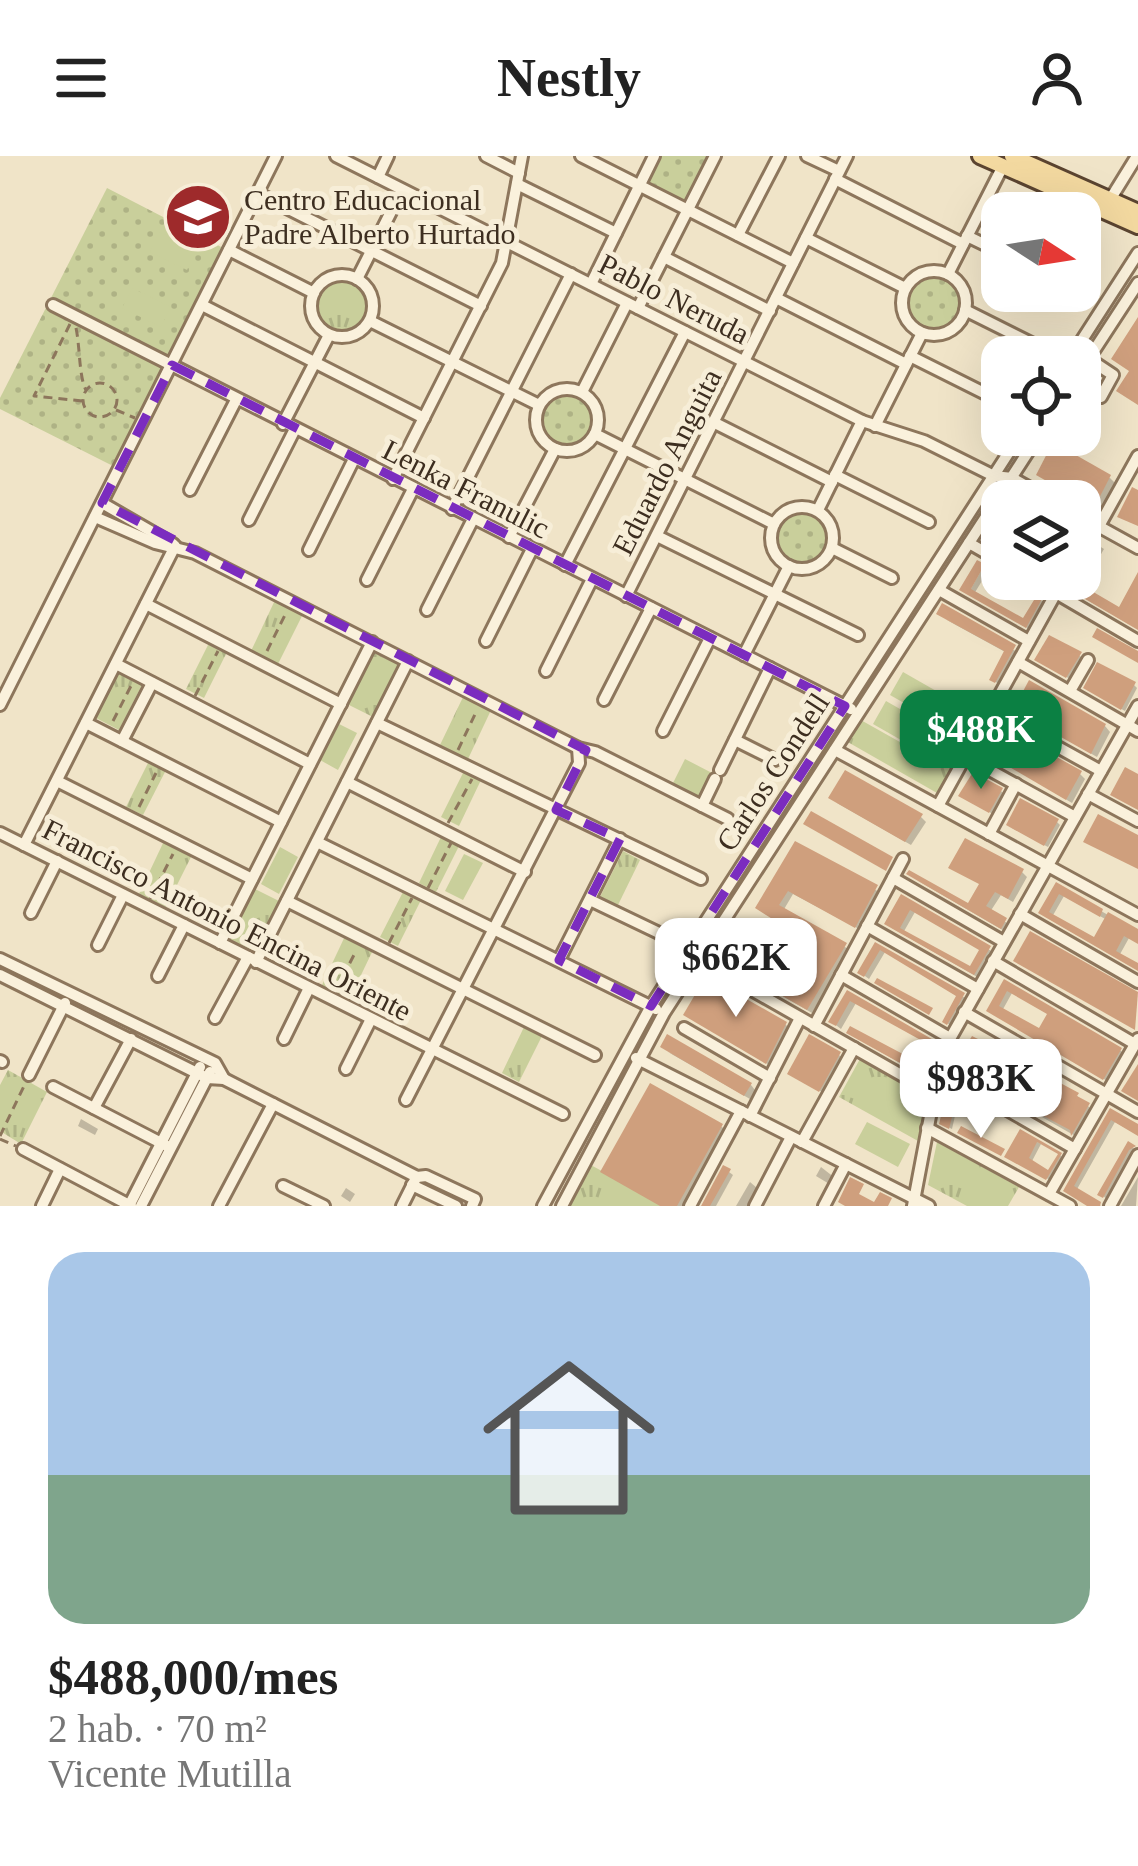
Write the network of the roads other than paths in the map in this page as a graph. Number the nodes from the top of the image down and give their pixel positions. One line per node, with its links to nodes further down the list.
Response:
1 (276, 156): 20 (street)
2 (336, 156): 16 (street, Pablo Neruda)
3 (388, 156): 16 (street)
4 (486, 156): 17 (street)
5 (522, 156): 17 (street)
6 (654, 156): 18 (street)
7 (715, 156): 22 (street)
8 (779, 156): 26 (street)
9 (807, 156): 15 (street)
10 (847, 156): 15 (street, Eduardo Anguita)
11 (980, 156): 14 (main road)
12 (1137, 156): 21 (street)
13 (590, 158): 18 (street)
14 (1008, 161): 21 (main road); 28 (street)
15 (837, 175): 27 (street, Eduardo Anguita); 28 (street)
16 (378, 177): 19 (street, Pablo Neruda)
17 (518, 178): 25 (street); 29 (street)
18 (640, 186): 22 (street); 25 (street)
19 (402, 190): 29 (street, Pablo Neruda); 32 (street)
20 (257, 193): 31 (street); 32 (street)
21 (1106, 205): 23 (main road); 24 (main road)
22 (688, 210): 26 (street); 34 (street)
23 (1138, 212)
24 (1138, 226)
25 (616, 233): 40 (street)
26 (738, 235): 35 (street)
27 (806, 238): 35 (street, Eduardo Anguita); 41 (street)
28 (965, 240): 30 (street); 37 (street)
29 (507, 242): 36 (street, Pablo Neruda); 46 (street)
30 (981, 246)
31 (229, 250): 42 (street); 45 (street)
32 (371, 250): 38 (street); 46 (street)
33 (1138, 253): 54 (street)
34 (664, 257): 43 (street); 47 (street)
35 (794, 263): 43 (street, Eduardo Anguita)
36 (571, 274): 40 (street, Pablo Neruda); 62 (street)
37 (948, 274): 41 (street); 48 (street)
38 (357, 279): 42 (street); 49 (street)
39 (1138, 283): 55 (street)
40 (591, 284): 47 (street, Pablo Neruda)
41 (905, 288): 51 (street)
42 (314, 293): 52 (street)
43 (773, 304): 56 (street); 58 (street, Eduardo Anguita)
44 (53, 305): 60 (street, Lenka Franulic)
45 (202, 305): 59 (street); 60 (street)
46 (481, 305): 57 (street)
47 (632, 306): 50 (street, Pablo Neruda); 63 (street)
48 (965, 310): 51 (street); 53 (street)
49 (370, 321): 52 (street); 57 (street)
50 (685, 332): 58 (street, Pablo Neruda); 75 (street)
51 (922, 333): 56 (street)
52 (329, 334): 59 (street)
53 (1017, 336)
54 (1085, 336)
55 (1101, 340)
56 (908, 360): 64 (street); 72 (street)
57 (452, 362): 62 (street); 68 (street)
58 (744, 362): 69 (street, Pablo Neruda); 70 (street, Eduardo Anguita)
59 (314, 363): 68 (street); 71 (street)
60 (172, 365): 66 (street, Lenka Franulic); 89 (street)
61 (1101, 367): 65 (street)
62 (512, 392): 67 (street); 90 (street)
63 (582, 392): 67 (street); 73 (street)
64 (981, 393)
65 (1101, 398)
66 (236, 400): 71 (street, Lenka Franulic); 88 (street)
67 (539, 405): 74 (street)
68 (424, 418): 82 (street)
69 (862, 421): 72 (street, Pablo Neruda); 84 (street)
70 (713, 422): 83 (street, Eduardo Anguita); 84 (street)
71 (289, 426): 79 (street, Lenka Franulic); 94 (street)
72 (875, 426): 80 (street, Pablo Neruda)
73 (595, 434): 74 (street); 75 (street)
74 (554, 449): 100 (street)
75 (625, 449): 83 (street); 108 (street)
76 (1007, 456): 80 (street, Carlos Condell)
77 (1026, 456): 81 (street, Carlos Condell)
78 (1138, 456): 86 (street)
79 (354, 459): 82 (street, Lenka Franulic); 106 (street)
80 (994, 476): 81 (street); 139 (street, Carlos Condell)
81 (1012, 478): 85 (street); 101 (street, Carlos Condell)
82 (393, 479): 87 (street, Lenka Franulic)
83 (685, 479): 97 (street); 99 (street, Eduardo Anguita)
84 (833, 479): 91 (street); 95 (street)
85 (1016, 480)
86 (1132, 482): 96 (street)
87 (413, 489): 90 (street, Lenka Franulic); 112 (street)
88 (190, 490)
89 (101, 503): 92 (street); 102 (street)
90 (452, 509): 93 (street, Lenka Franulic)
91 (818, 510): 97 (street); 103 (street)
92 (94, 517): 102 (street); 138 (street)
93 (473, 519): 100 (street, Lenka Franulic); 120 (street)
94 (249, 520)
95 (929, 522)
96 (1101, 523)
97 (774, 524): 109 (street)
98 (1101, 527): 104 (street)
99 (657, 536): 114 (street); 115 (street, Eduardo Anguita)
100 (508, 537): 105 (street, Lenka Franulic)
101 (969, 543): 107 (street); 113 (street, Carlos Condell)
102 (176, 546): 118 (street); 126 (street)
103 (832, 548): 109 (street); 110 (street)
104 (1138, 548)
105 (532, 549): 108 (street, Lenka Franulic); 123 (street)
106 (309, 550)
107 (981, 550)
108 (565, 566): 111 (street, Lenka Franulic)
109 (789, 566): 114 (street)
110 (892, 578)
111 (592, 579): 115 (street, Lenka Franulic); 133 (street)
112 (367, 580)
113 (939, 590): 124 (street); 142 (street, Carlos Condell)
114 (775, 594): 121 (street); 127 (street)
115 (626, 596): 119 (street, Lenka Franulic)
116 (1052, 600): 124 (street)
117 (1068, 600): 125 (street)
118 (146, 604): 131 (street); 137 (street)
119 (651, 608): 122 (street, Lenka Franulic); 136 (street)
120 (427, 610)
121 (858, 634)
122 (710, 638): 127 (street, Lenka Franulic); 146 (street)
123 (486, 640)
124 (1029, 641): 130 (street)
125 (1138, 641)
126 (372, 642): 129 (street); 137 (street)
127 (744, 655): 132 (street, Lenka Franulic)
128 (1088, 660): 135 (street)
129 (408, 661): 144 (street); 149 (street)
130 (1018, 662): 135 (street); 141 (street)
131 (116, 664): 134 (street); 143 (street)
132 (770, 668): 139 (street, Lenka Franulic); 147 (street)
133 (546, 671)
134 (152, 683): 148 (street); 153 (street)
135 (1070, 692): 145 (street)
136 (604, 700)
137 (340, 704): 153 (street)
138 (0, 705)
139 (844, 706): 142 (street, Lenka Franulic); 204 (street, Carlos Condell)
140 (1138, 706): 145 (street)
141 (991, 710): 151 (street); 154 (street)
142 (859, 713): 150 (street, Carlos Condell)
143 (86, 723): 148 (street); 155 (street)
144 (377, 723): 156 (street); 161 (street)
145 (1133, 728): 154 (street)
146 (663, 730)
147 (735, 740): 152 (street); 159 (street)
148 (122, 741): 165 (street)
149 (578, 748): 159 (street); 161 (street)
150 (835, 750): 160 (street); 194 (street, Carlos Condell)
151 (966, 757): 157 (street); 160 (street)
152 (775, 760)
153 (310, 764): 165 (street)
154 (1101, 771): 158 (street)
155 (56, 781): 170 (street); 177 (street)
156 (347, 782): 169 (street); 174 (street)
157 (1016, 784): 162 (street); 167 (street)
158 (1088, 794): 162 (street); 164 (street)
159 (702, 806): 163 (street)
160 (938, 806): 167 (street)
161 (556, 810): 168 (street); 174 (street)
162 (1075, 817): 173 (street)
163 (728, 819)
164 (1138, 821)
165 (281, 822): 177 (street)
166 (0, 832): 170 (street, Francisco Antonio Encina Oriente)
167 (989, 834): 173 (street)
168 (620, 839): 176 (street); 179 (street)
169 (317, 842): 180 (street); 186 (street)
170 (24, 845): 172 (street, Francisco Antonio Encina Oriente)
171 (903, 860): 175 (street)
172 (57, 861): 178 (street, Francisco Antonio Encina Oriente); 181 (street)
173 (1048, 866): 182 (street); 183 (street)
174 (525, 872): 186 (street)
175 (893, 878): 185 (street); 188 (street)
176 (701, 879)
177 (252, 880): 189 (street)
178 (123, 895): 184 (street, Francisco Antonio Encina Oriente); 190 (street)
179 (590, 900): 187 (street); 193 (street)
180 (287, 901): 192 (street); 202 (street)
181 (31, 913)
182 (1020, 914): 188 (street); 199 (street)
183 (1138, 916)
184 (184, 926): 189 (street, Francisco Antonio Encina Oriente); 198 (street)
185 (868, 926): 197 (street); 201 (street)
186 (497, 928): 193 (street); 202 (street)
187 (661, 934)
188 (1004, 942): 195 (street)
189 (220, 943): 192 (street, Francisco Antonio Encina Oriente)
190 (98, 945)
191 (0, 959): 203 (street)
192 (252, 960): 200 (street, Francisco Antonio Encina Oriente); 207 (street)
193 (560, 960): 204 (street)
194 (699, 960): 206 (street, Carlos Condell); 208 (street)
195 (993, 962): 201 (street); 216 (street)
196 (0, 975): 203 (street)
197 (841, 975): 210 (street); 213 (street)
198 (158, 976)
199 (1138, 982)
200 (309, 988): 209 (street, Francisco Antonio Encina Oriente); 215 (street)
201 (978, 989): 205 (street)
202 (466, 990): 217 (street); 220 (street)
203 (67, 999): 212 (street); 214 (street); 225 (street)
204 (651, 1006): 206 (street); 221 (street, Carlos Condell)
205 (964, 1012): 213 (street); 231 (street)
206 (664, 1013): 221 (street, Carlos Condell)
207 (215, 1018)
208 (800, 1018): 210 (street); 227 (street)
209 (371, 1019): 217 (street, Francisco Antonio Encina Oriente); 223 (street)
210 (814, 1026): 219 (street)
211 (684, 1028): 227 (street)
212 (154, 1034): 218 (street); 222 (street)
213 (950, 1038): 224 (street)
214 (130, 1039): 218 (street); 234 (street)
215 (284, 1039)
216 (1137, 1041): 231 (street)
217 (433, 1046): 232 (street); 237 (street, Francisco Antonio Encina Oriente)
218 (147, 1047): 226 (street)
219 (854, 1048): 230 (street); 239 (street)
220 (595, 1055)
221 (634, 1057): 236 (street); 258 (street, Carlos Condell); 259 (street, Carlos Condell)
222 (209, 1061): 226 (street); 228 (street)
223 (346, 1070)
224 (938, 1070): 230 (street); 242 (street)
225 (29, 1075)
226 (202, 1075): 228 (street); 240 (street)
227 (770, 1078): 236 (street)
228 (224, 1079): 233 (street)
229 (53, 1087): 234 (street)
230 (933, 1093): 238 (street)
231 (1106, 1094): 235 (street); 242 (street)
232 (406, 1100)
233 (273, 1104): 246 (street); 253 (street)
234 (94, 1108): 240 (street)
235 (1138, 1112)
236 (746, 1113): 239 (street); 260 (street)
237 (563, 1114)
238 (926, 1128): 248 (street); 249 (street)
239 (797, 1139): 244 (street); 261 (street)
240 (166, 1146): 251 (street); 252 (street)
241 (23, 1149): 245 (street)
242 (1075, 1149): 248 (street)
243 (1138, 1155): 265 (street)
244 (846, 1164): 249 (street); 262 (street)
245 (60, 1169): 250 (street); 251 (street)
246 (415, 1181): 255 (street); 256 (street); 257 (street)
247 (283, 1186): 254 (street)
248 (1049, 1194): 264 (street)
249 (914, 1202): 263 (street)
250 (42, 1206)
251 (130, 1206)
252 (141, 1206)
253 (219, 1206)
254 (323, 1206)
255 (402, 1206)
256 (457, 1206)
257 (472, 1206)
258 (543, 1206)
259 (562, 1206)
260 (690, 1206)
261 (755, 1206)
262 (824, 1206)
263 (929, 1206)
264 (1070, 1206)
265 (1110, 1206)

